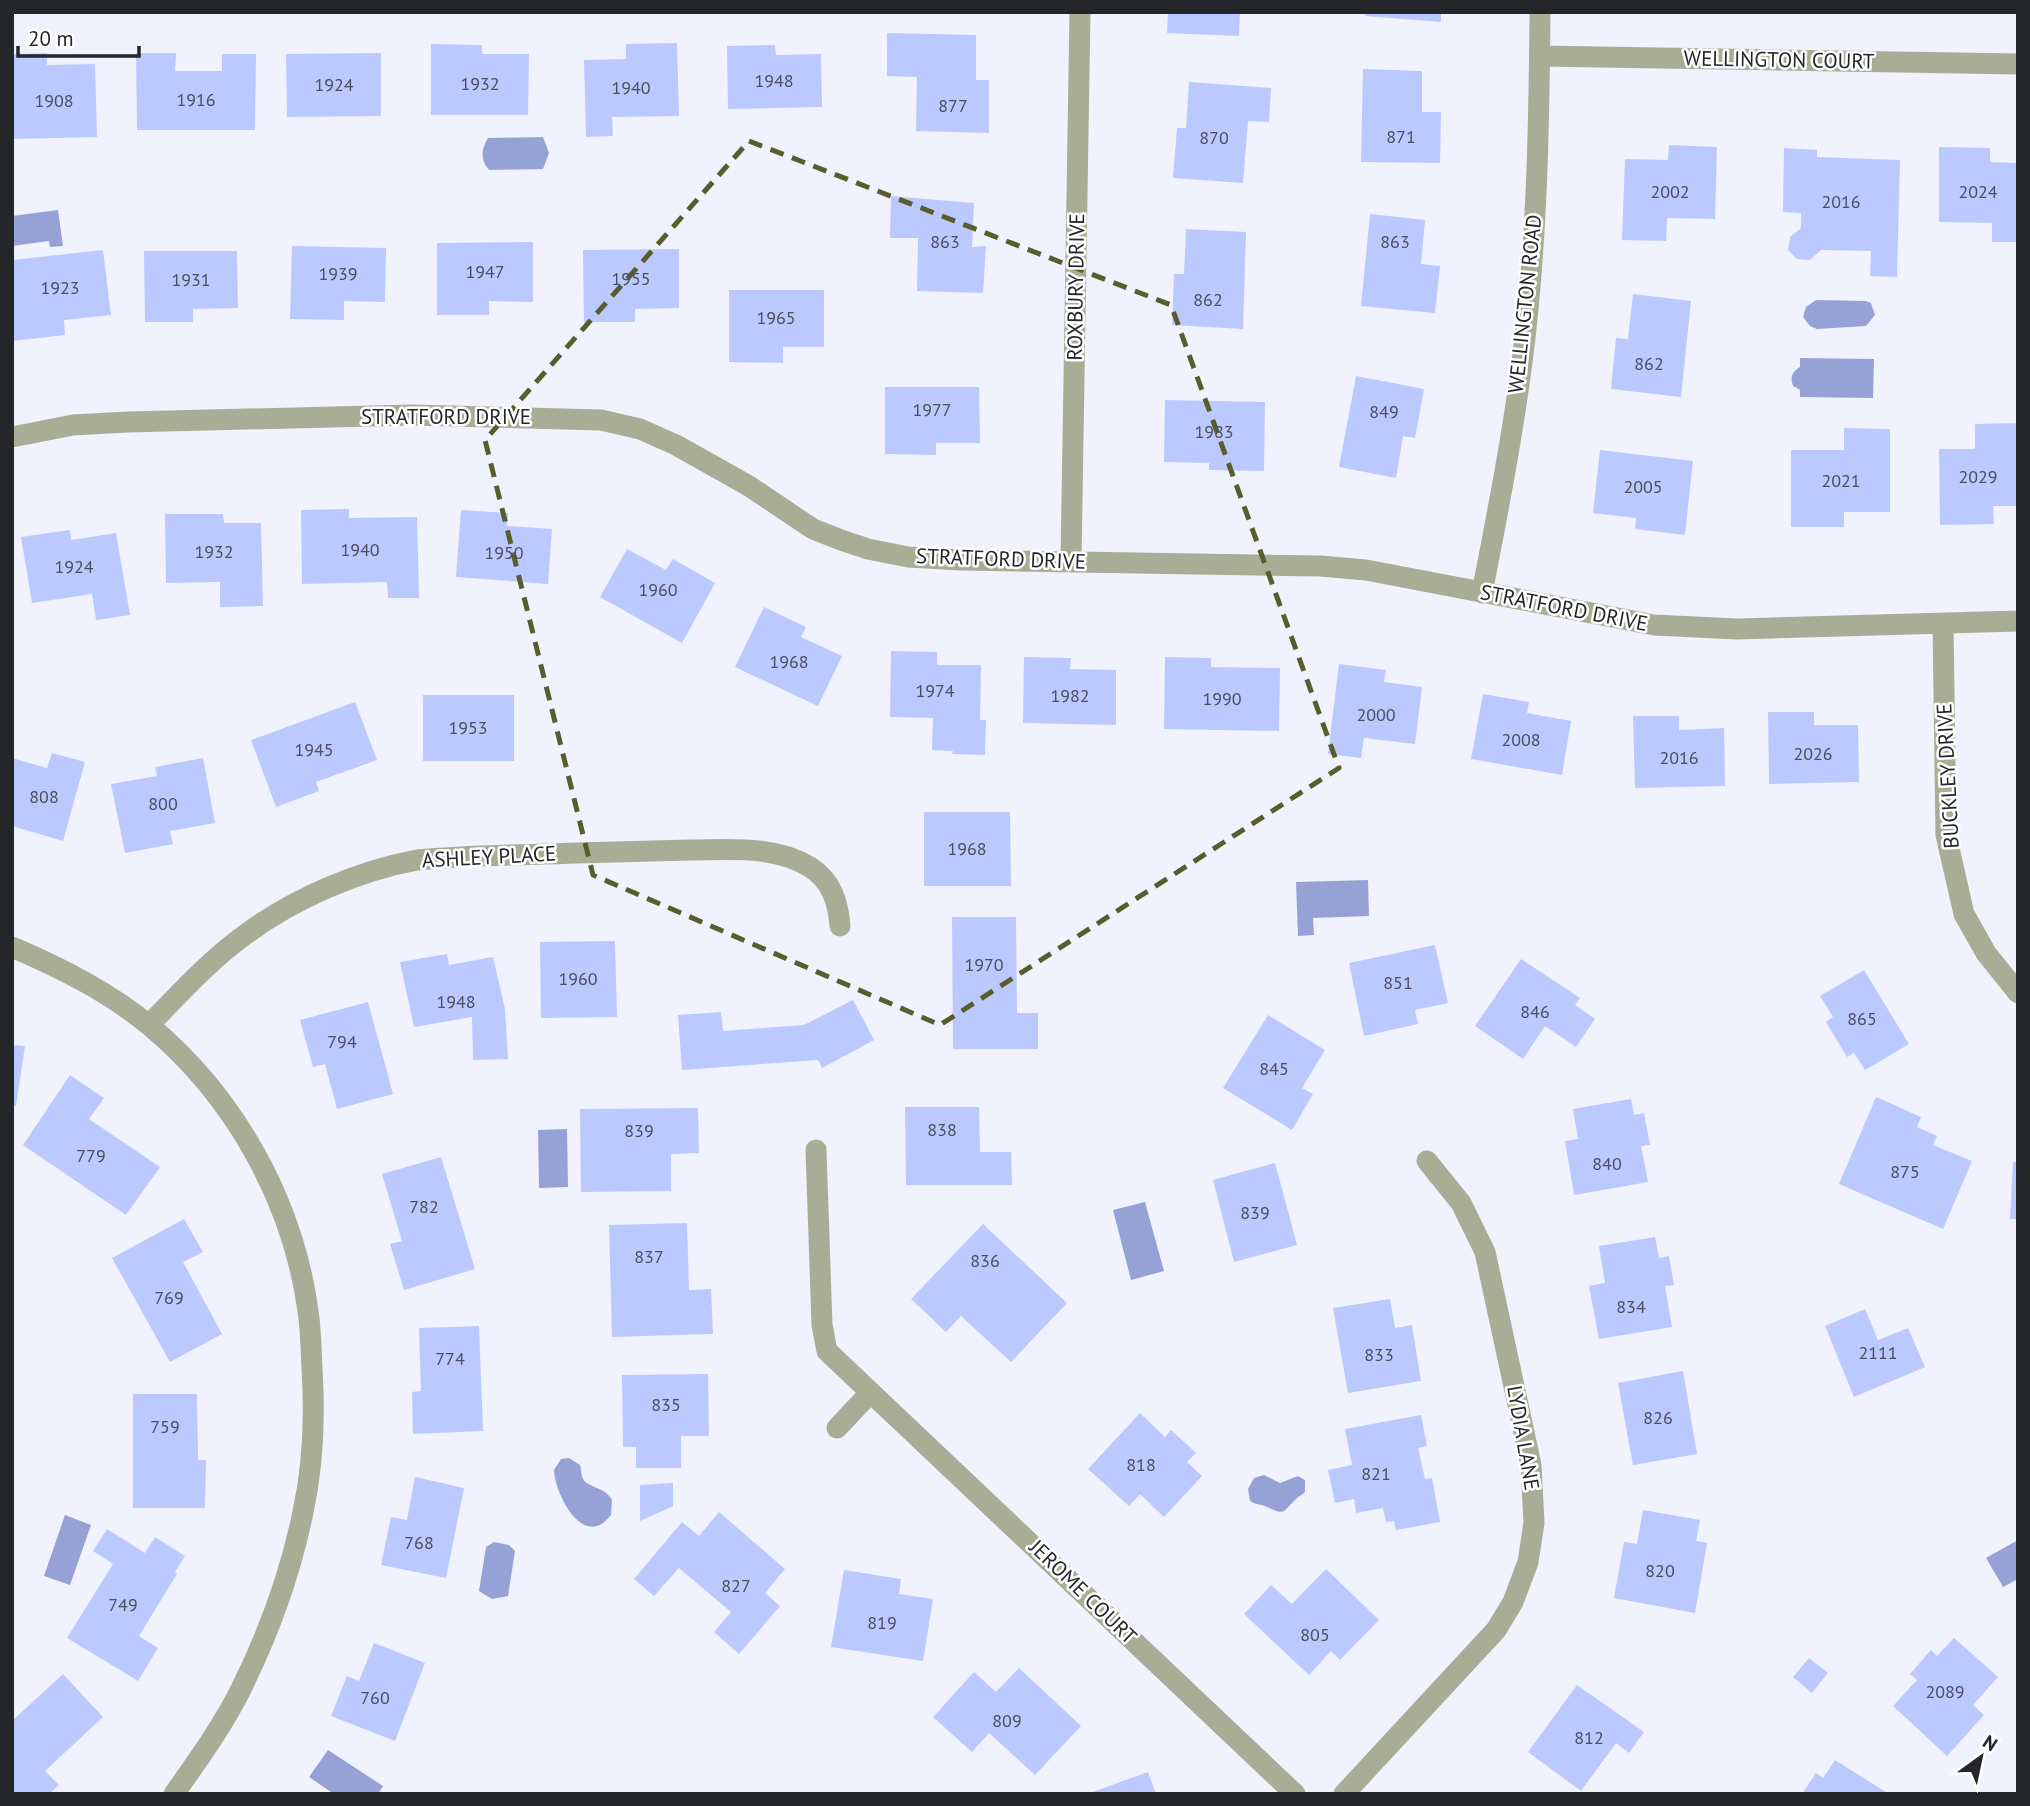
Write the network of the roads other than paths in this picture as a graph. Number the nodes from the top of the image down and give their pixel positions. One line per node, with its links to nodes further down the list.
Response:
1 (1080, 12): 6 (street, ROXBURY DRIVE)
2 (1540, 12): 3 (street, WELLINGTON ROAD)
3 (1540, 56): 4 (street, WELLINGTON COURT); 7 (street, WELLINGTON ROAD)
4 (2018, 64)
5 (12, 437): 6 (street, STRATFORD DRIVE)
6 (1071, 561): 7 (street, STRATFORD DRIVE)
7 (1482, 593): 9 (street, STRATFORD DRIVE)
8 (2018, 621): 9 (street, STRATFORD DRIVE)
9 (1943, 624): 12 (street, BUCKLEY DRIVE)
10 (840, 926): 13 (street, ASHLEY PLACE)
11 (12, 947): 13 (street)
12 (2018, 993)
13 (149, 1026): 18 (street)
14 (816, 1150): 16 (street, JEROME COURT)
15 (1427, 1161): 20 (street, LYDIA LANE)
16 (870, 1393): 17 (street); 19 (street, JEROME COURT)
17 (837, 1428)
18 (174, 1794)
19 (1295, 1794)
20 (1344, 1794)

